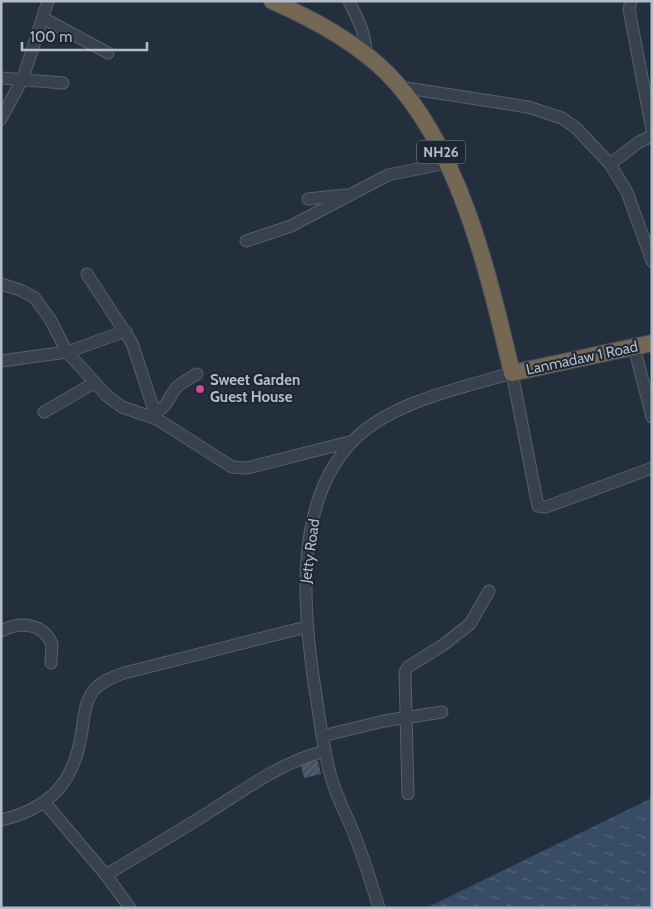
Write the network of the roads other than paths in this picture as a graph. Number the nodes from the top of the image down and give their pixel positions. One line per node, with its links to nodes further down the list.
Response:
1 (48, 1): 5 (street)
2 (272, 1): 7 (highway, NH26)
3 (349, 1): 7 (street)
4 (631, 1): 13 (street)
5 (43, 18): 6 (street); 9 (street)
6 (108, 53)
7 (366, 55): 11 (highway, NH26)
8 (1, 78): 9 (street)
9 (23, 78): 10 (street); 12 (street)
10 (63, 82)
11 (400, 87): 15 (highway, NH26); 16 (street)
12 (1, 119)
13 (652, 130)
14 (652, 136): 16 (street)
15 (447, 163): 17 (street); 28 (highway, NH26)
16 (610, 164): 20 (street)
17 (352, 194): 18 (street); 19 (street)
18 (308, 199)
19 (246, 241)
20 (652, 261)
21 (87, 274): 23 (street)
22 (1, 284): 26 (street)
23 (126, 331): 26 (street); 32 (street)
24 (652, 342): 25 (highway, Lanmadaw 1 Road)
25 (634, 347): 28 (highway, Lanmadaw 1 Road); 33 (street)
26 (68, 352): 27 (street); 30 (street)
27 (1, 360)
28 (512, 373): 34 (street, Jetty Road); 35 (street)
29 (197, 374): 32 (street)
30 (94, 383): 31 (street); 32 (street)
31 (44, 412)
32 (156, 416): 34 (street)
33 (652, 417)
34 (353, 441): 37 (street, Jetty Road)
35 (652, 468)
36 (489, 592): 41 (street)
37 (306, 627): 42 (street, Jetty Road); 45 (street)
38 (1, 631): 39 (street)
39 (51, 663)
40 (442, 712): 41 (street)
41 (407, 717): 42 (street); 44 (street)
42 (322, 736): 43 (street, Jetty Road)
43 (325, 751): 47 (street); 49 (street, Jetty Road)
44 (408, 794)
45 (45, 803): 46 (street); 47 (street)
46 (1, 820)
47 (106, 874): 48 (street)
48 (130, 908)
49 (379, 908)

